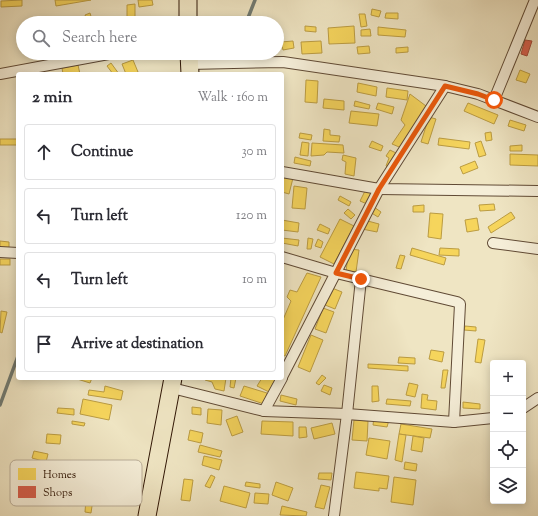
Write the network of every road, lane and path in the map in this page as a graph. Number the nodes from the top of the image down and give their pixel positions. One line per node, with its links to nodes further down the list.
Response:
1 (188, 0): 3 (highway)
2 (535, 0): 8 (street)
3 (188, 16)
4 (76, 60): 6 (street)
5 (190, 64): 7 (street)
6 (0, 74)
7 (445, 86): 8 (street); 11 (street)
8 (494, 100): 9 (street)
9 (538, 117)
10 (284, 172): 11 (street)
11 (379, 189): 12 (street); 18 (street)
12 (538, 191)
13 (493, 243): 14 (street)
14 (538, 249)
15 (0, 252): 16 (street)
16 (16, 253)
17 (284, 258): 18 (street)
18 (336, 273): 19 (street); 20 (street)
19 (361, 279): 26 (street); 28 (street)
20 (284, 374)
21 (281, 380): 25 (street)
22 (173, 383): 25 (street); 29 (highway)
23 (538, 398): 24 (street)
24 (526, 406)
25 (264, 412): 26 (street)
26 (347, 414): 28 (street); 30 (street)
27 (490, 418): 28 (street)
28 (454, 422)
29 (148, 516)
30 (334, 516)

